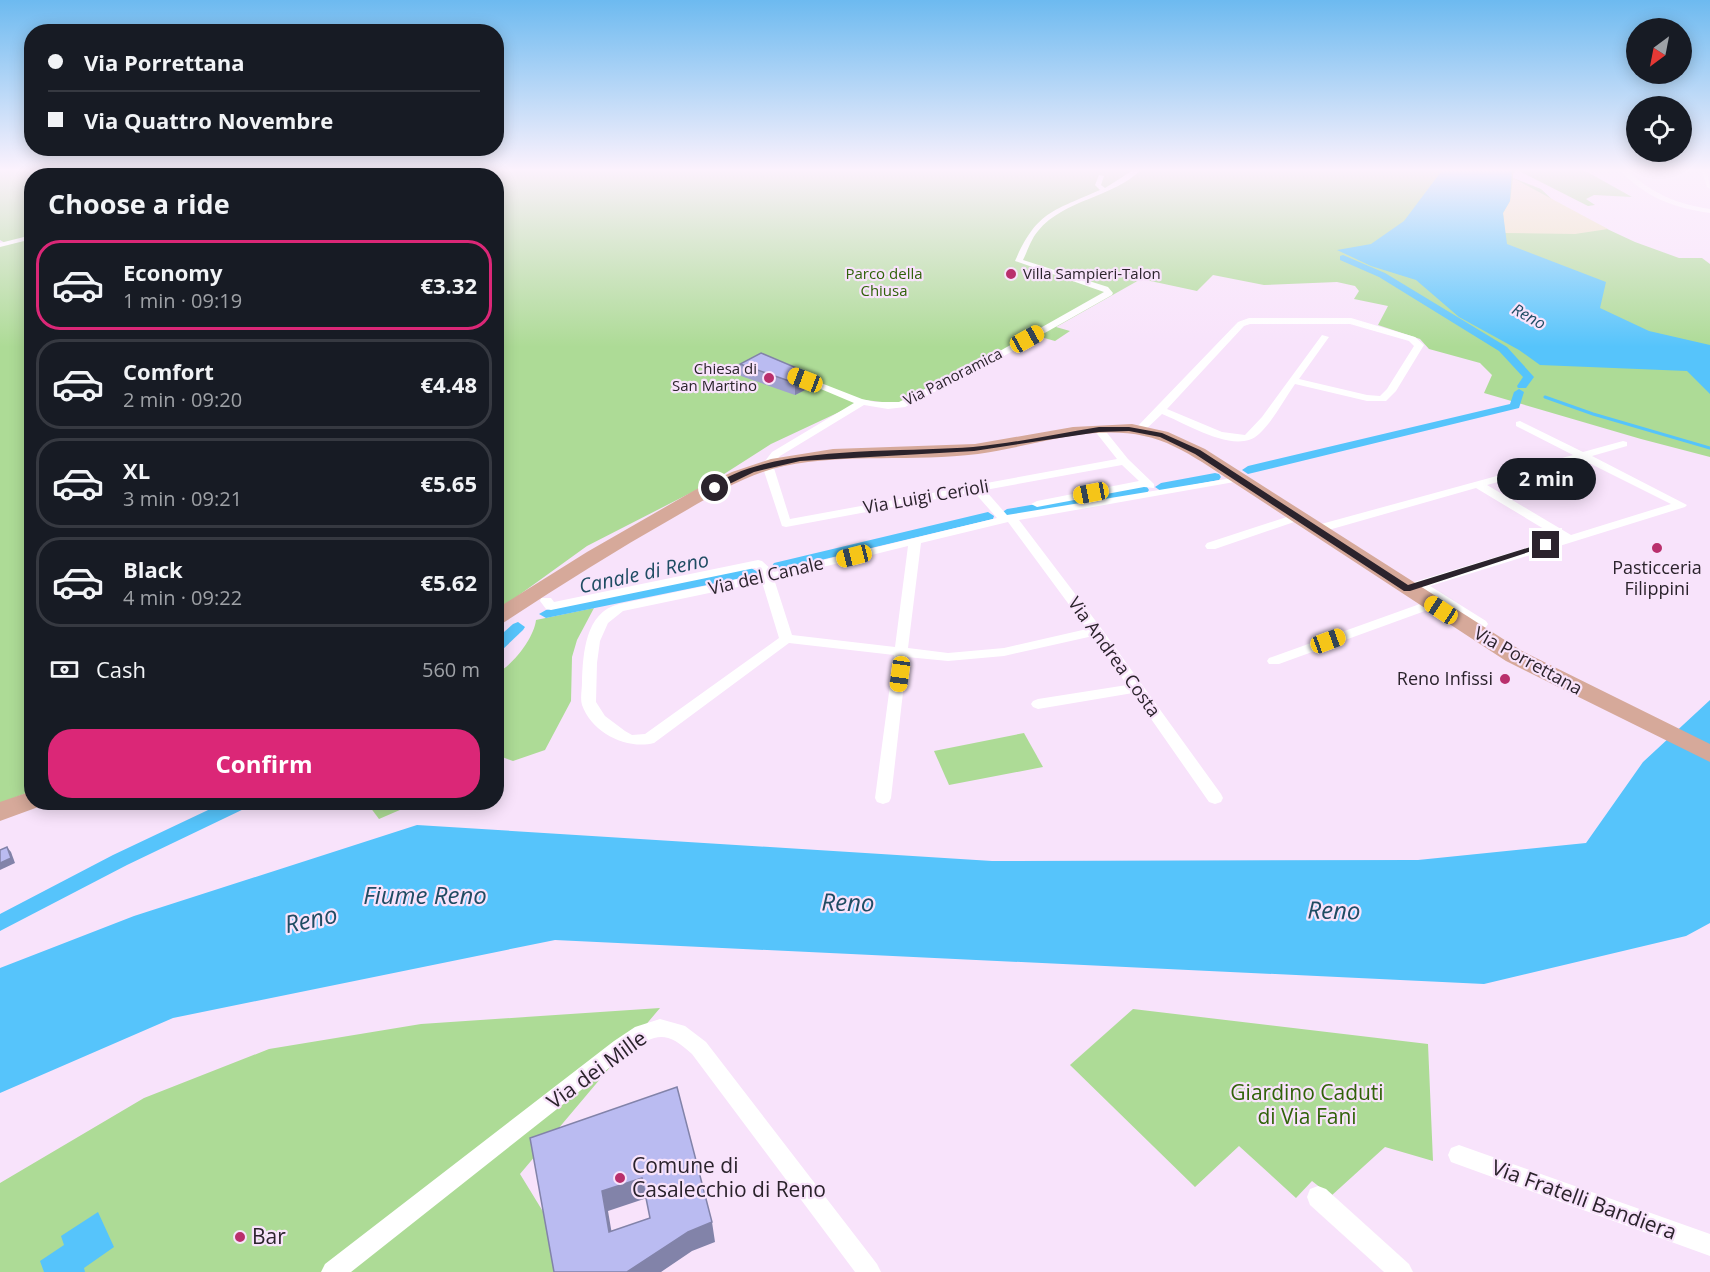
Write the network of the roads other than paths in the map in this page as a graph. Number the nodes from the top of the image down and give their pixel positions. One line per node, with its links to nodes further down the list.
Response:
1 (1036, 228): 7 (street, Via Panoramica)
2 (24, 239): 3 (street)
3 (0, 244)
4 (1325, 337): 6 (street)
5 (788, 373): 7 (street)
6 (1293, 381): 8 (street); 8 (street)
7 (864, 401): 15 (street)
8 (1160, 410): 11 (street)
9 (1520, 424): 13 (street)
10 (1099, 430): 11 (main road, Via Porrettana); 14 (street); 15 (main road, Via Porrettana)
11 (1139, 430): 16 (main road, Via Porrettana)
12 (1623, 444): 13 (street)
13 (1583, 455): 18 (street); 24 (street)
14 (1124, 460): 17 (street); 19 (street, Via Luigi Cerioli)
15 (767, 465): 19 (street, Via Luigi Cerioli); 31 (main road, Via Porrettana)
16 (1240, 478): 20 (street, Via del Canale); 22 (main road, Via Porrettana)
17 (1147, 483): 20 (street); 21 (street)
18 (1478, 485): 23 (street); 24 (street)
19 (977, 488): 21 (street, Via Andrea Costa)
20 (1156, 492): 21 (street, Via del Canale)
21 (1009, 515): 25 (street, Via del Canale); 33 (street, Via Andrea Costa)
22 (1299, 517): 23 (main road, Via Porrettana); 26 (street)
23 (1318, 529): 28 (main road, Via Porrettana)
24 (1567, 538): 28 (street)
25 (915, 541): 27 (street, Via del Canale); 35 (street)
26 (1211, 546)
27 (769, 577): 29 (street); 34 (street); 34 (street, Via del Canale)
28 (1413, 587): 30 (main road, Via Porrettana); 32 (street)
29 (546, 601)
30 (1431, 604): 36 (street); 39 (main road, Via Porrettana)
31 (504, 614)
32 (1481, 624)
33 (1096, 631): 35 (street); 37 (street, Via Andrea Costa)
34 (786, 639): 35 (street)
35 (903, 653): 40 (street)
36 (1274, 660)
37 (1137, 688): 38 (street); 41 (street, Via Andrea Costa)
38 (1038, 704)
39 (1710, 754)
40 (883, 798)
41 (1215, 798)
42 (24, 803): 43 (main road)
43 (0, 812)
44 (1459, 1155): 46 (street, Via Fratelli Bandiera)
45 (1318, 1197): 49 (street)
46 (1710, 1245)
47 (333, 1272): 48 (street, Via dei Mille)
48 (869, 1272)
49 (1401, 1272)

